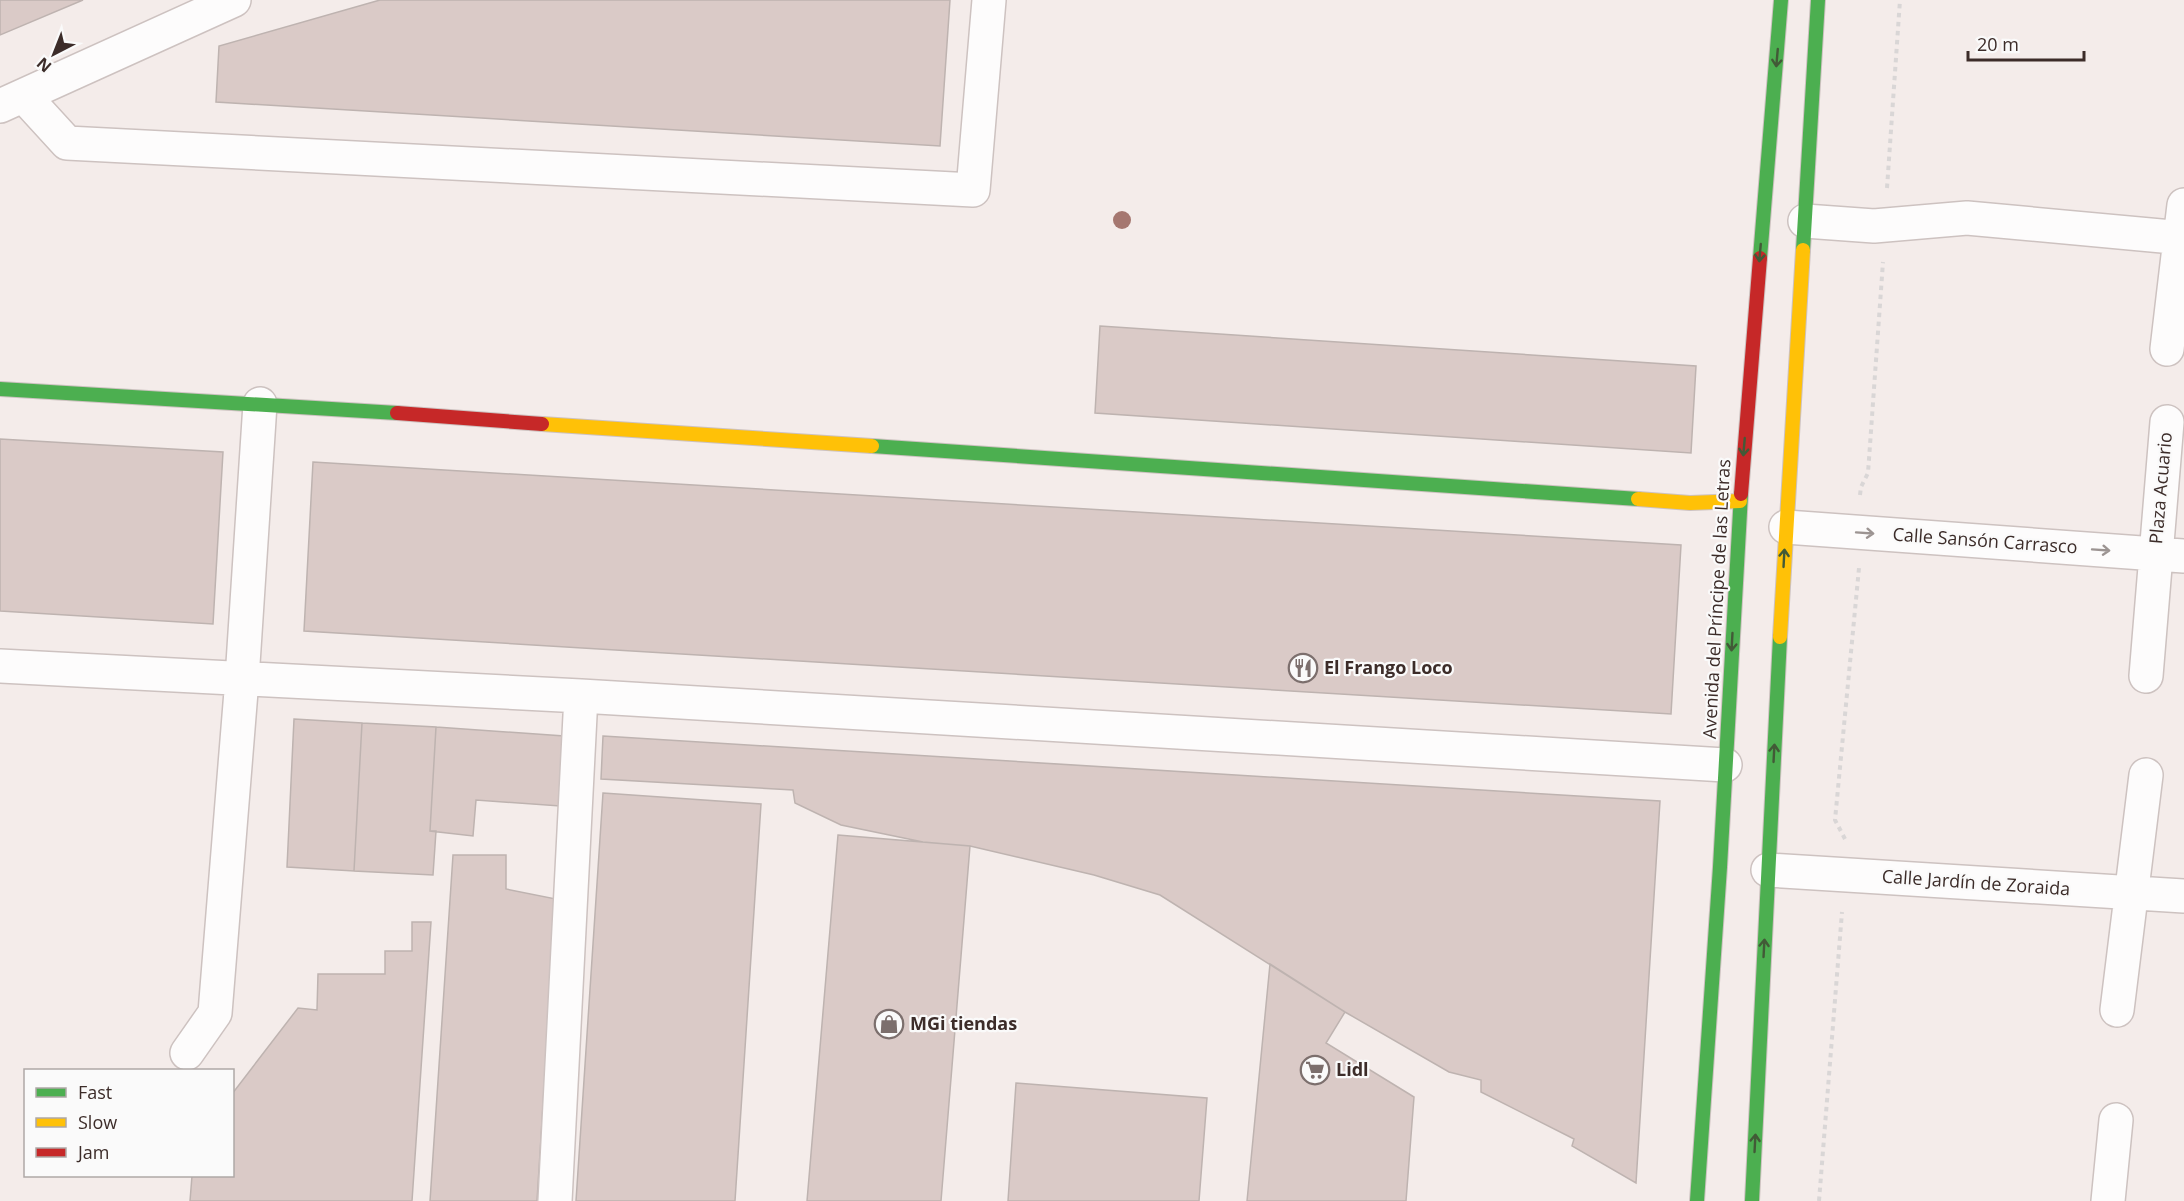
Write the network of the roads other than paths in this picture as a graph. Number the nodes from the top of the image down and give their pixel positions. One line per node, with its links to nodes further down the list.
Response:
1 (234, 0): 5 (street)
2 (989, 0): 5 (street)
3 (1781, 0): 13 (street, Avenida del Príncipe de las Letras, one-way to 13)
4 (1818, 0): 7 (street)
5 (12, 101)
6 (2184, 205): 8 (street)
7 (1805, 221): 8 (street); 14 (street)
8 (2182, 238): 9 (street)
9 (2167, 349)
10 (0, 388): 11 (street)
11 (260, 404): 13 (street); 18 (street)
12 (2167, 422): 15 (street, Plaza Acuario)
13 (1740, 501): 20 (street, Avenida del Príncipe de las Letras, one-way to 20)
14 (1786, 527): 15 (street, Calle Sansón Carrasco, one-way to 15); 22 (street, one-way to 14)
15 (2169, 555): 17 (street, Plaza Acuario)
16 (0, 666): 18 (street)
17 (2146, 676)
18 (242, 679): 19 (street); 26 (street)
19 (581, 696): 20 (street); 28 (street)
20 (1725, 765): 29 (street, Avenida del Príncipe de las Letras)
21 (2146, 775): 23 (street)
22 (1768, 870): 23 (street, Calle Jardín de Zoraida); 30 (street, one-way to 22)
23 (2132, 893): 24 (street, Calle Jardín de Zoraida); 25 (street)
24 (2184, 896)
25 (2117, 1010)
26 (187, 1053)
27 (2116, 1120): 31 (street)
28 (555, 1201)
29 (1697, 1201)
30 (1752, 1201)
31 (2108, 1201)

